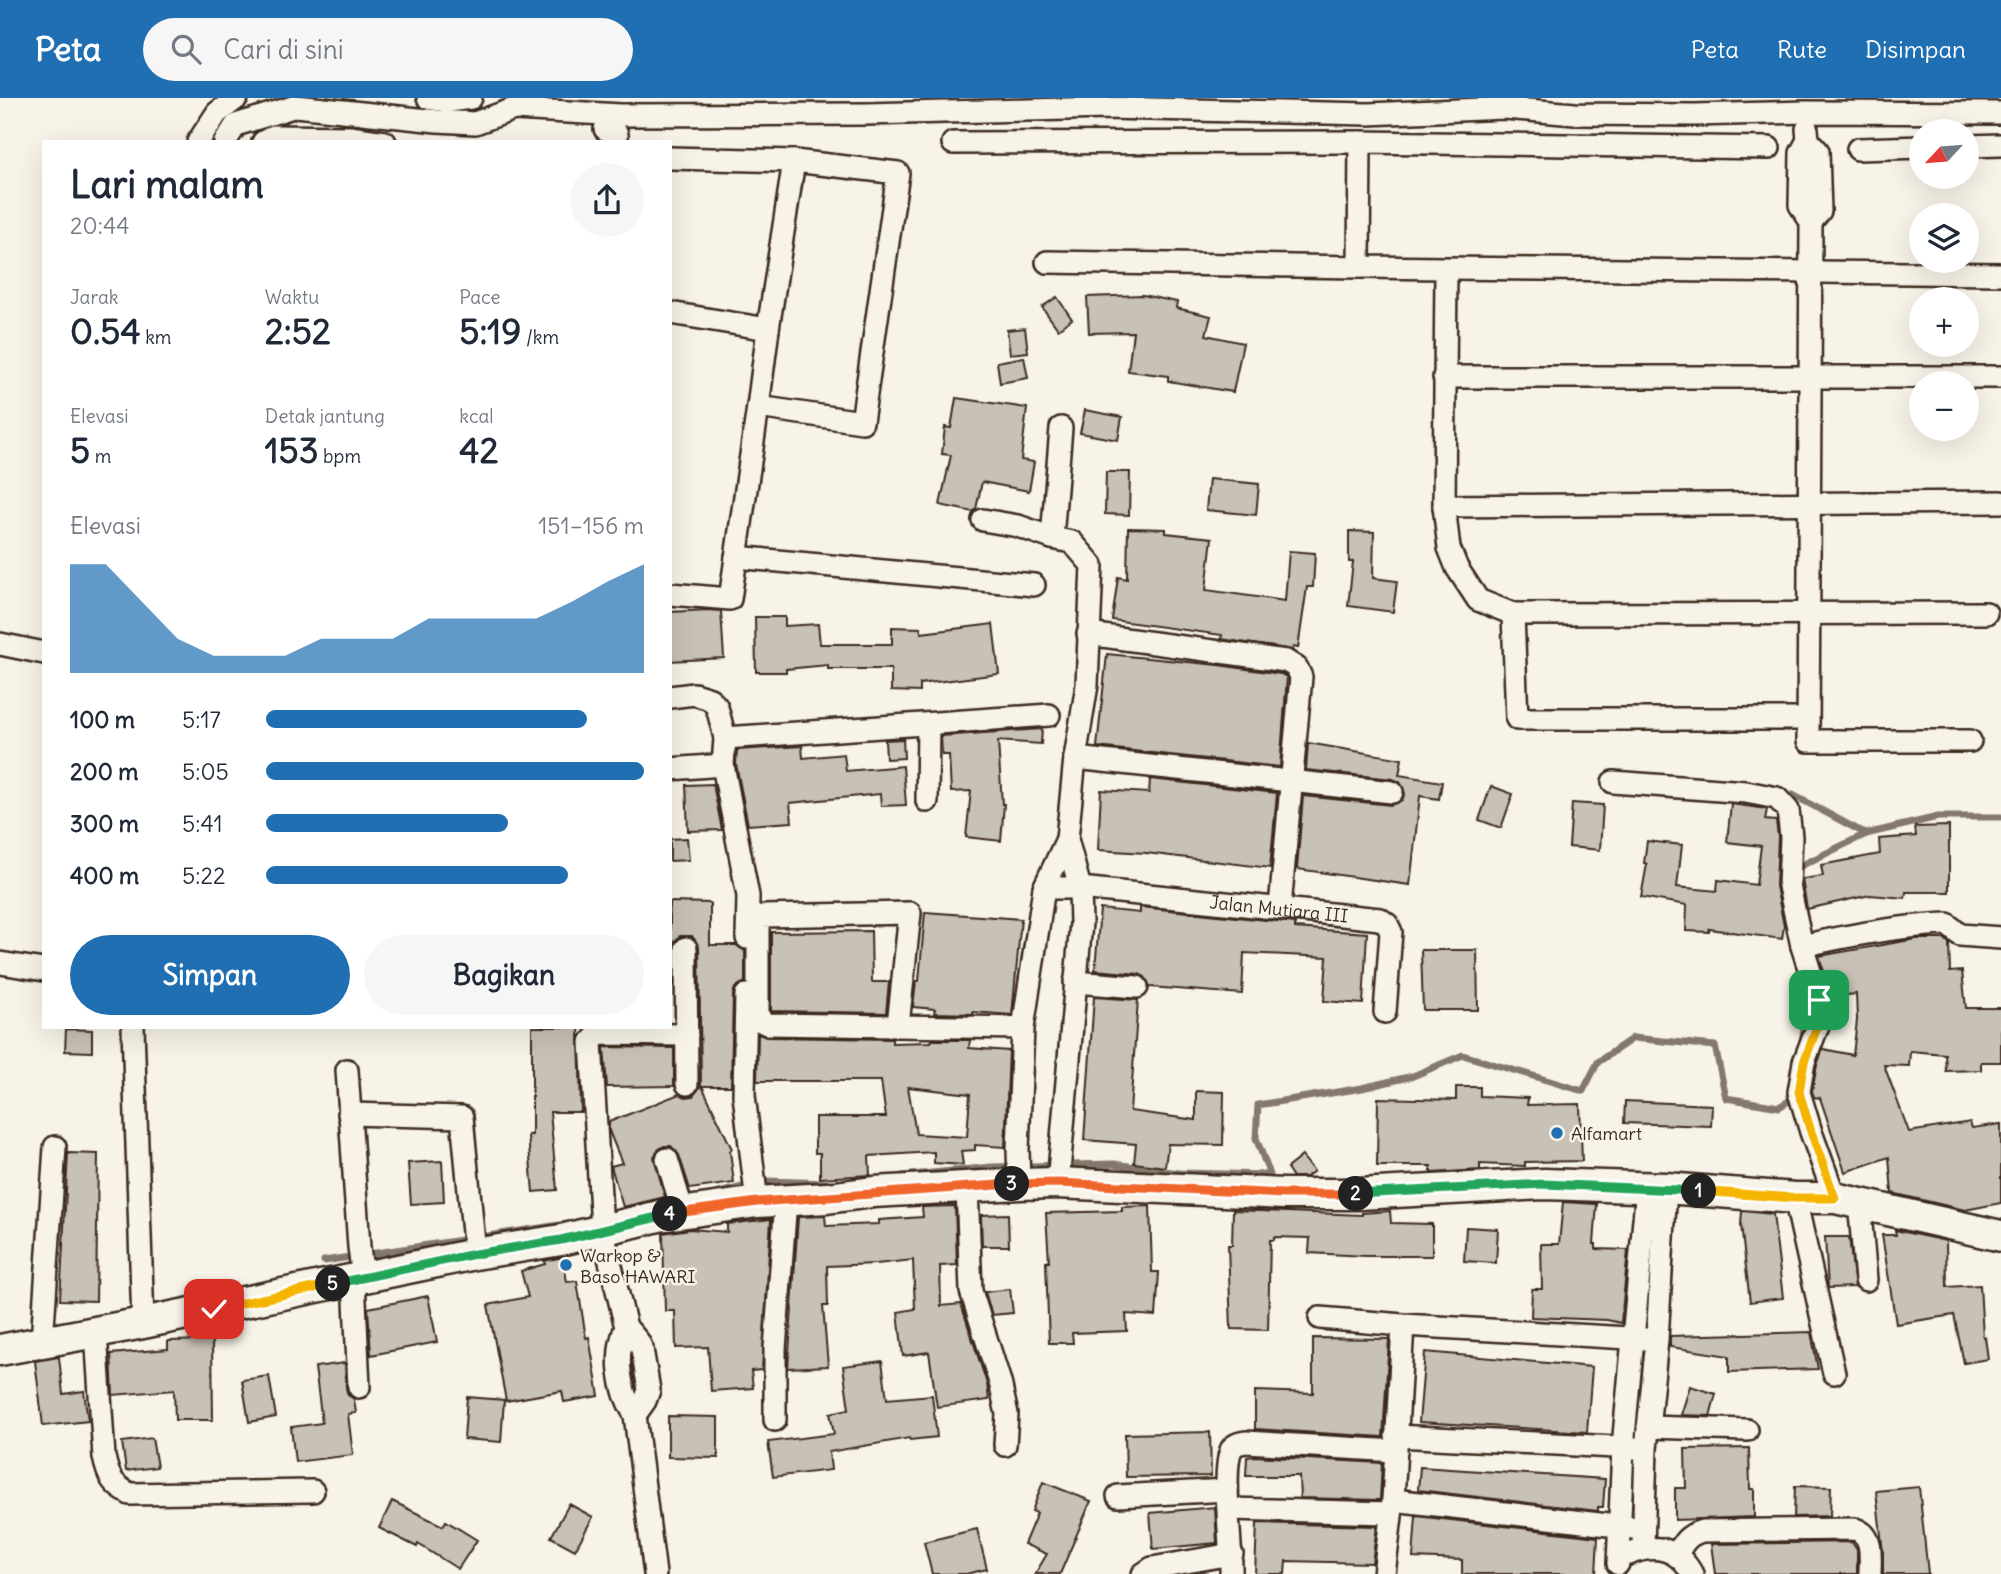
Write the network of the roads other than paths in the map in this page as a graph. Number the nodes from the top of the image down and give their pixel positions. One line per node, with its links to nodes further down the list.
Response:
1 (237, 98): 12 (street)
2 (428, 98): 3 (street)
3 (471, 98)
4 (1504, 103): 5 (street); 6 (street)
5 (866, 106): 10 (street)
6 (1573, 106): 8 (street)
7 (1850, 106): 8 (street); 9 (street)
8 (1805, 113): 27 (street)
9 (2001, 113)
10 (605, 132): 13 (street)
11 (349, 139): 14 (street)
12 (199, 140)
13 (226, 140)
14 (267, 140)
15 (1360, 142): 16 (street); 20 (street); 25 (street)
16 (953, 143)
17 (2001, 145): 18 (street)
18 (1979, 146)
19 (1909, 147): 21 (street)
20 (1769, 148)
21 (1858, 149)
22 (672, 158): 23 (street)
23 (794, 161): 30 (street); 34 (street)
24 (1047, 262): 25 (street)
25 (1359, 267): 26 (street)
26 (1446, 269): 27 (street); 31 (street)
27 (1811, 274): 28 (street); 32 (street)
28 (2001, 274)
29 (672, 313): 30 (street)
30 (768, 329): 34 (street)
31 (1444, 377): 32 (street); 38 (street)
32 (1809, 377): 33 (street); 37 (street)
33 (2001, 377)
34 (758, 407): 41 (street)
35 (1061, 428): 40 (street)
36 (2001, 502): 37 (street)
37 (1809, 503): 38 (street); 44 (street)
38 (1444, 506): 46 (street)
39 (983, 520): 40 (street)
40 (1052, 538): 47 (street)
41 (736, 557): 42 (street); 43 (street)
42 (1034, 585)
43 (672, 594)
44 (1807, 613): 45 (street); 46 (street); 52 (street)
45 (1986, 613)
46 (1513, 614): 52 (street)
47 (1088, 634): 56 (street); 59 (street)
48 (0, 644): 49 (street)
49 (42, 653)
50 (672, 697): 54 (street)
51 (1049, 715): 53 (street)
52 (1807, 719): 55 (street)
53 (928, 724): 54 (street); 62 (street)
54 (725, 738): 57 (street)
55 (1970, 741)
56 (1075, 758): 59 (street); 63 (street)
57 (723, 765): 58 (street); 88 (street)
58 (672, 769)
59 (1293, 780): 61 (street); 66 (street)
60 (1613, 782): 68 (street)
61 (1392, 792)
62 (927, 802)
63 (1067, 839): 64 (street); 65 (street)
64 (1044, 888): 65 (street, Jalan Mutiara III); 76 (street)
65 (1080, 888): 66 (street, Jalan Mutiara III); 72 (street)
66 (1280, 907): 74 (street, Jalan Mutiara III)
67 (2001, 938): 68 (street)
68 (1802, 946): 91 (street)
69 (686, 948): 78 (street)
70 (0, 962): 71 (street)
71 (42, 970)
72 (1075, 982): 73 (street); 84 (street)
73 (1137, 987)
74 (1385, 1012)
75 (898, 1025): 75 (street); 76 (street)
76 (1023, 1028): 85 (street)
77 (133, 1029): 99 (street)
78 (687, 1035): 80 (street); 93 (street)
79 (347, 1070): 81 (street)
80 (687, 1083)
81 (349, 1114): 95 (street); 96 (street)
82 (55, 1147): 104 (street)
83 (667, 1159): 92 (street)
84 (1058, 1178): 85 (street); 87 (street)
85 (1019, 1181): 86 (street)
86 (967, 1187): 90 (street); 112 (street)
87 (1656, 1187): 89 (street); 102 (street); 103 (street)
88 (756, 1190): 90 (street); 92 (street)
89 (1795, 1198): 91 (street); 106 (street)
90 (786, 1200): 108 (street)
91 (1847, 1200): 94 (street); 97 (street)
92 (681, 1204): 93 (street)
93 (601, 1220): 95 (street); 123 (street)
94 (2001, 1236)
95 (473, 1240): 96 (street)
96 (359, 1266): 99 (street); 107 (street)
97 (1866, 1280)
98 (1320, 1318): 100 (street)
99 (143, 1323): 101 (street)
100 (1403, 1325): 102 (street); 111 (street)
101 (96, 1332): 104 (street); 115 (street)
102 (1632, 1338): 103 (street); 113 (street)
103 (1657, 1340): 109 (street)
104 (43, 1342): 105 (street)
105 (0, 1350)
106 (1834, 1373)
107 (359, 1387)
108 (775, 1420)
109 (1648, 1427): 110 (street); 114 (street)
110 (1746, 1430)
111 (1396, 1443): 113 (street); 117 (street); 118 (street)
112 (1005, 1445)
113 (1623, 1447): 114 (street); 119 (street)
114 (1646, 1449): 119 (street)
115 (313, 1491)
116 (1118, 1496): 117 (street)
117 (1228, 1499): 118 (street); 121 (street)
118 (1391, 1507): 119 (street); 125 (street)
119 (1635, 1534): 120 (street); 122 (street)
120 (1677, 1555): 126 (street); 127 (street)
121 (1231, 1564): 124 (street)
122 (1616, 1569)
123 (655, 1574)
124 (1143, 1574)
125 (1384, 1574)
126 (1692, 1574)
127 (1870, 1574)

